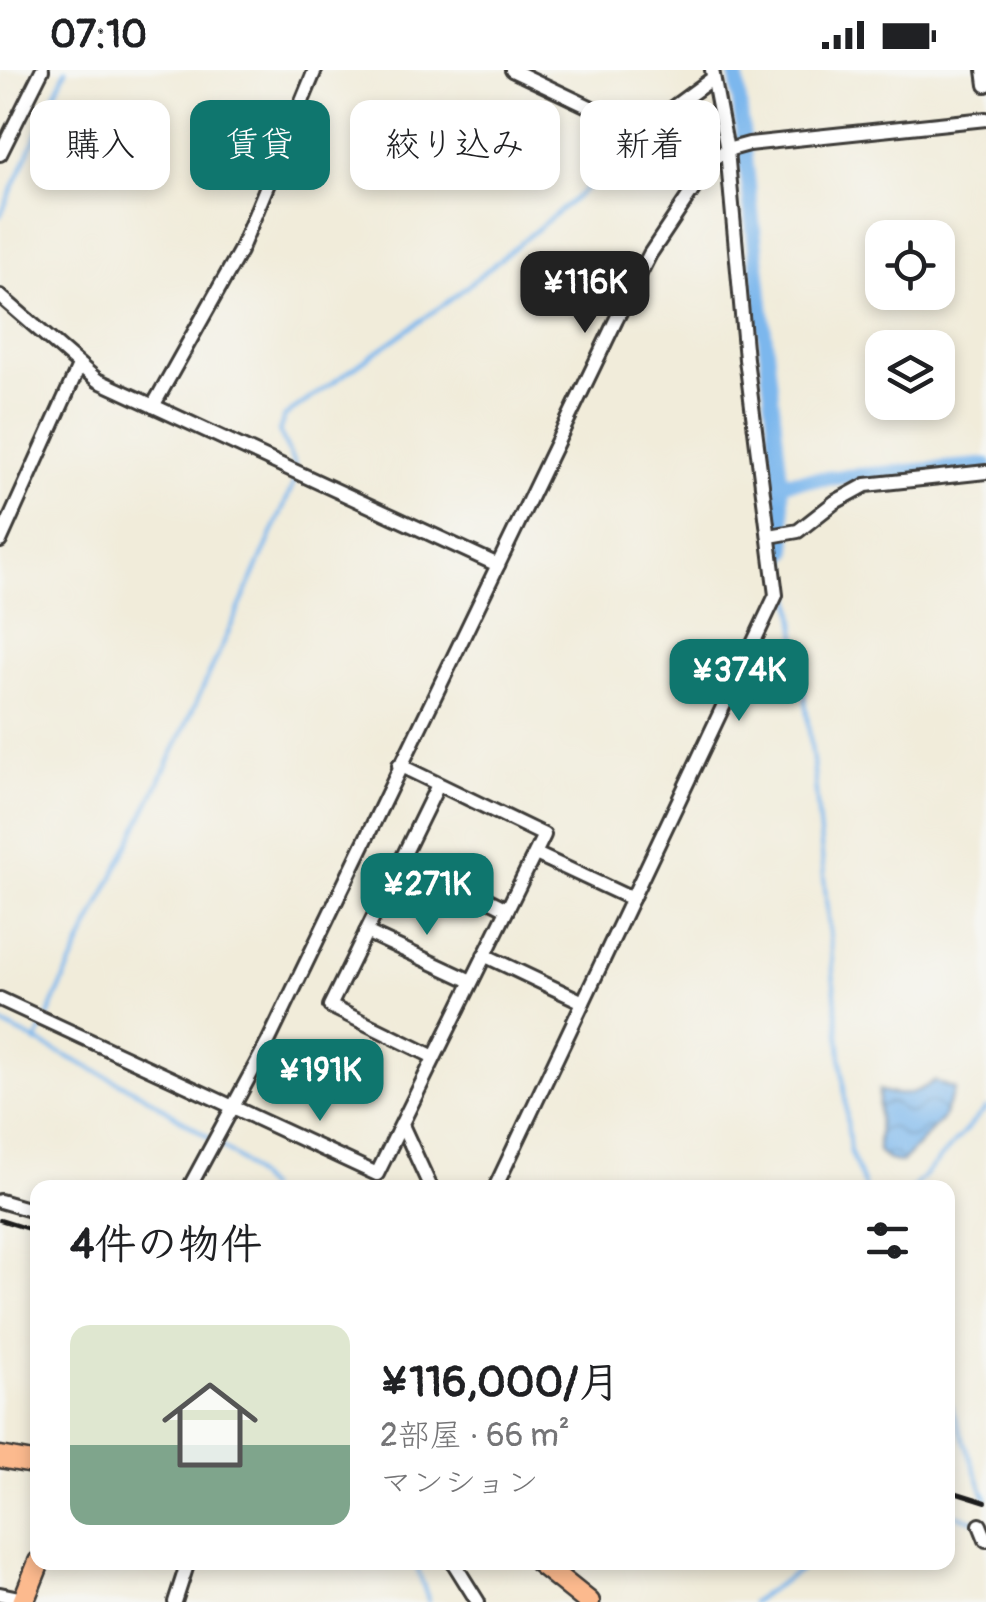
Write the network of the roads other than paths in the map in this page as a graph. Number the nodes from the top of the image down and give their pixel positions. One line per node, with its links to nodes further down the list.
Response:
1 (42, 70): 9 (street)
2 (315, 70): 12 (street)
3 (512, 70): 5 (street)
4 (984, 70): 6 (street)
5 (713, 74): 8 (street)
6 (986, 85)
7 (986, 119): 8 (street)
8 (727, 150): 14 (street); 16 (street)
9 (0, 154)
10 (0, 296): 11 (street)
11 (79, 366): 12 (street); 15 (street)
12 (153, 406): 16 (street)
13 (986, 472): 14 (street)
14 (770, 536): 21 (street)
15 (0, 541)
16 (498, 565): 17 (street)
17 (399, 765): 18 (street); 29 (street)
18 (438, 786): 19 (street); 20 (street)
19 (536, 854): 21 (street); 22 (street)
20 (403, 858): 22 (street); 23 (street)
21 (632, 899): 27 (street)
22 (507, 909): 24 (street)
23 (366, 932): 25 (street); 28 (street)
24 (484, 955): 25 (street); 27 (street)
25 (470, 981): 28 (street)
26 (0, 999): 29 (street)
27 (583, 1002): 33 (street)
28 (434, 1057): 30 (street)
29 (233, 1108): 30 (street); 31 (street)
30 (402, 1125): 32 (street)
31 (194, 1180)
32 (427, 1180)
33 (499, 1180)
34 (0, 1201): 35 (street)
35 (30, 1210)
36 (0, 1456): 37 (main road)
37 (30, 1462)
38 (980, 1525): 39 (street)
39 (986, 1540)
40 (36, 1570): 45 (main road)
41 (185, 1570): 46 (street)
42 (458, 1570): 47 (street)
43 (549, 1570): 48 (main road)
44 (0, 1594): 45 (street)
45 (23, 1600)
46 (175, 1602)
47 (478, 1602)
48 (590, 1602)

